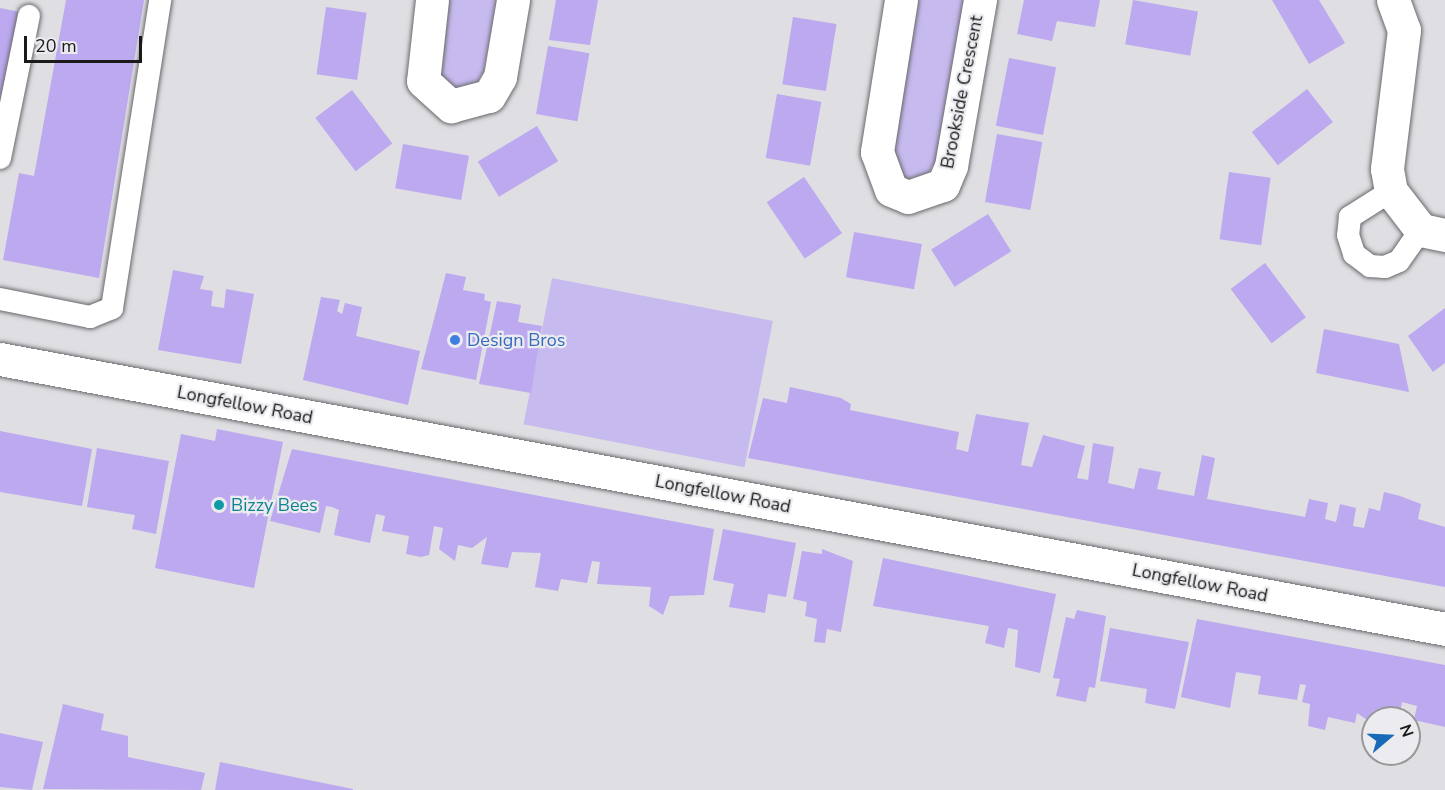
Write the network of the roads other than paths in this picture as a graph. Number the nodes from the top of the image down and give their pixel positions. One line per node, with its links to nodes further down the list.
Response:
1 (160, 0): 11 (lane)
2 (432, 0): 3 (street)
3 (513, 0)
4 (901, 0): 5 (street, Brookside Crescent)
5 (980, 0)
6 (1393, 0): 9 (street)
7 (29, 16): 8 (lane)
8 (0, 158)
9 (1391, 191): 10 (street); 10 (lane)
10 (1433, 232)
11 (0, 299)
12 (0, 359): 13 (street, Longfellow Road)
13 (1445, 629)

